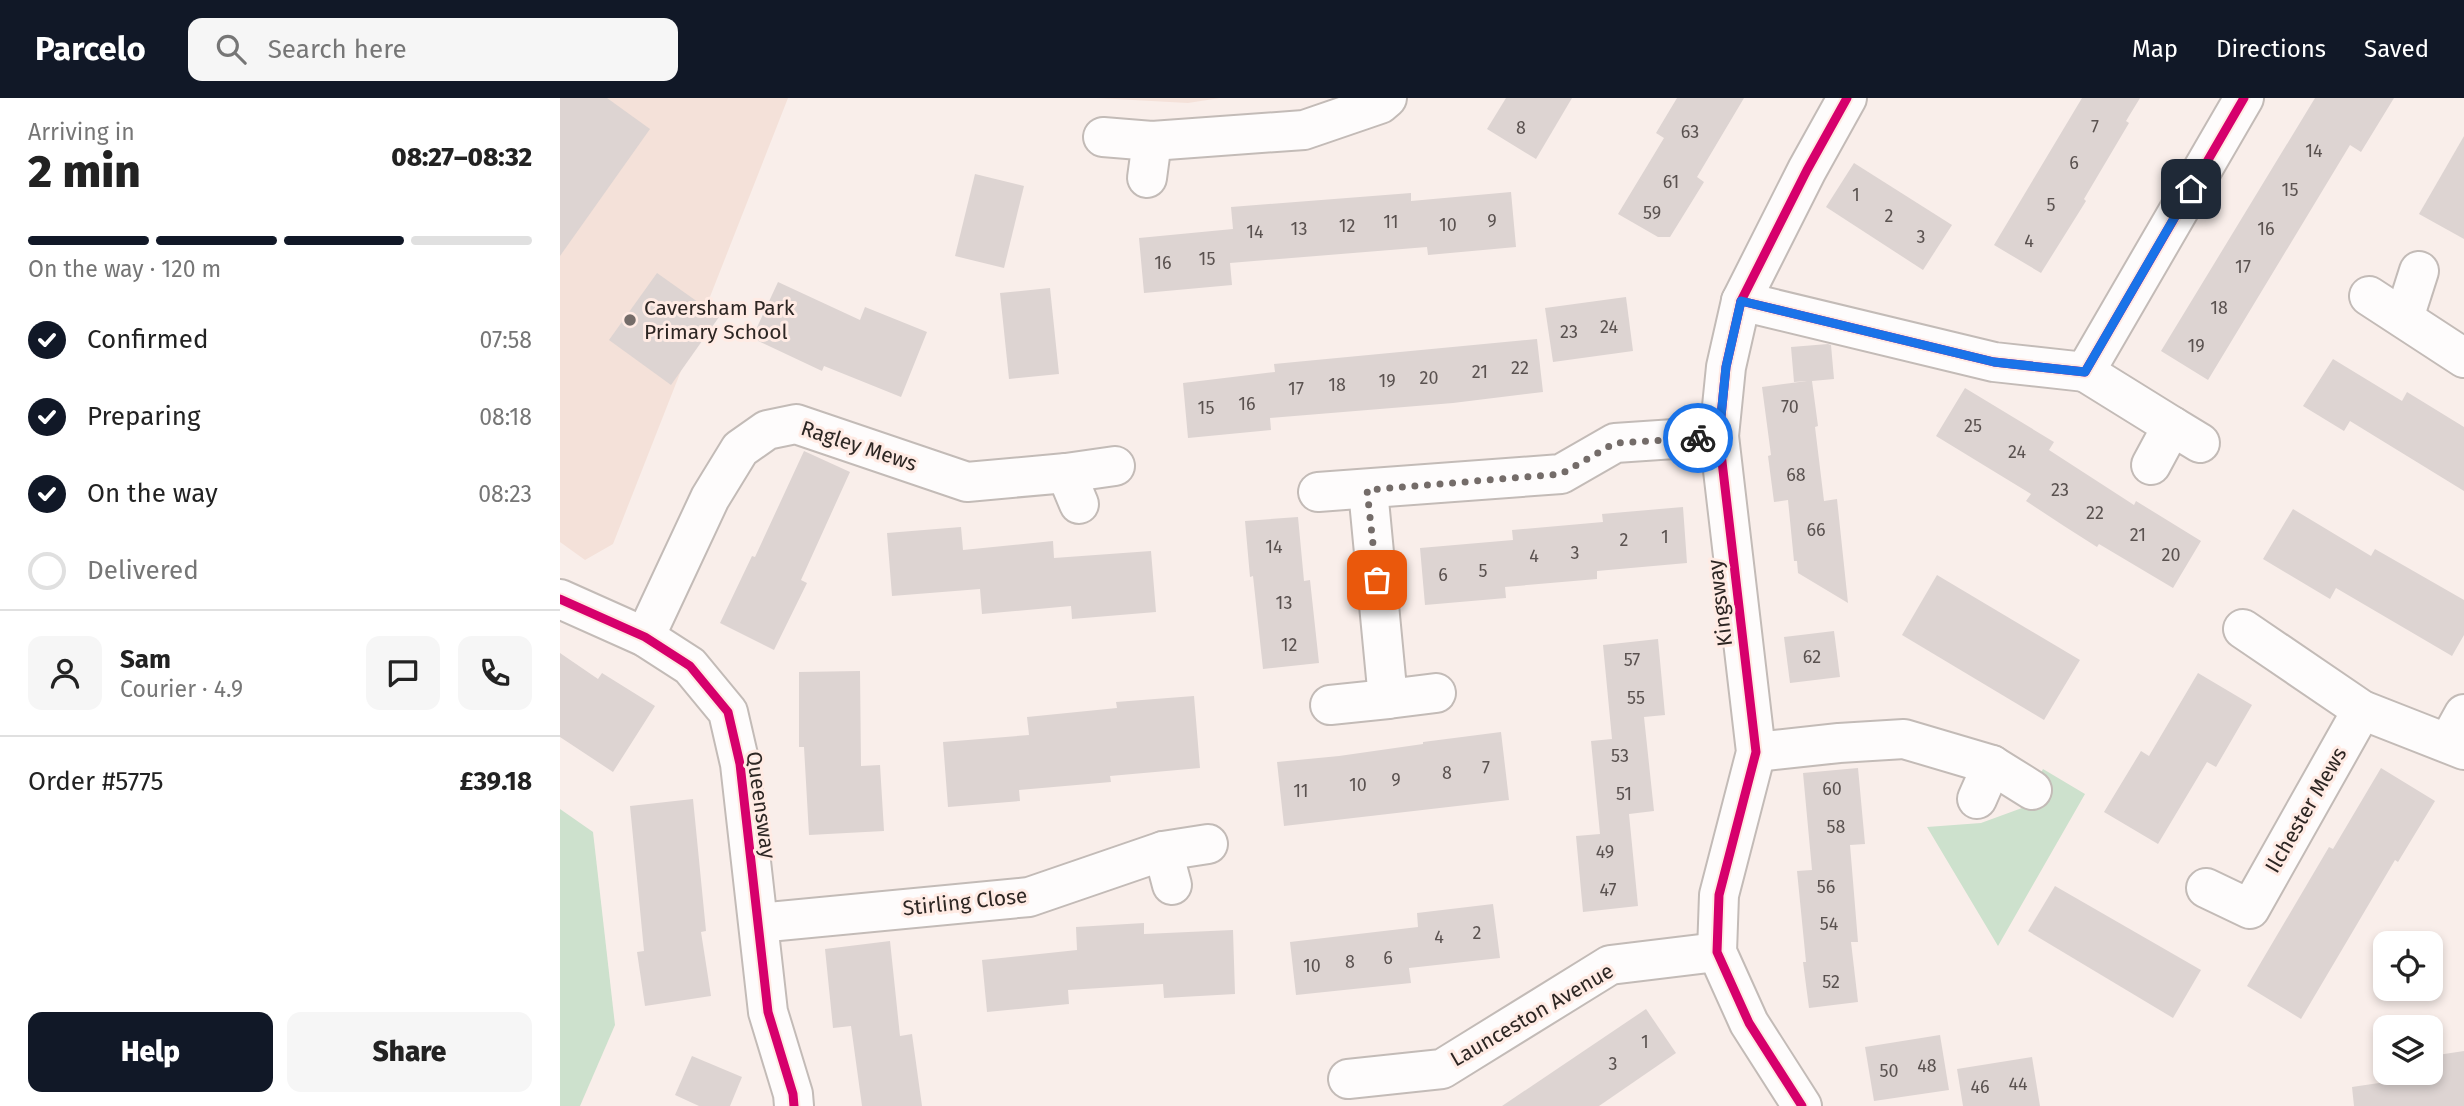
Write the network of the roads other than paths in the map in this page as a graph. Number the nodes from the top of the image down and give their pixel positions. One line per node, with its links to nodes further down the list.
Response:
1 (1387, 98): 5 (street)
2 (1847, 98): 9 (street, Kingsway)
3 (2244, 98): 12 (street)
4 (1103, 137): 5 (street)
5 (1152, 141): 6 (street)
6 (1147, 178)
7 (2419, 271): 10 (street)
8 (2369, 296): 10 (street)
9 (1741, 301): 12 (street); 13 (street, Kingsway)
10 (2404, 318): 11 (street)
11 (2464, 358)
12 (2085, 372): 14 (street)
13 (1719, 436): 16 (street); 26 (street, Kingsway)
14 (2151, 465)
15 (1115, 466): 20 (street, Ragley Mews)
16 (1367, 490): 17 (street); 22 (street)
17 (1318, 492)
18 (560, 599): 20 (street, Queensway)
19 (2243, 629): 24 (street)
20 (645, 637): 32 (street, Queensway)
21 (1436, 693): 22 (street)
22 (1388, 699): 23 (street)
23 (1330, 705)
24 (2362, 710): 25 (street); 31 (street, Ilchester Mews)
25 (2459, 736)
26 (1756, 752): 27 (street); 33 (street, Kingsway)
27 (1992, 765): 28 (street); 29 (street)
28 (2032, 790)
29 (1977, 800)
30 (1208, 844): 32 (street, Stirling Close)
31 (2206, 888)
32 (759, 923): 35 (street, Queensway)
33 (1717, 952): 34 (street, Launceston Avenue); 36 (street, Kingsway)
34 (1348, 1079)
35 (794, 1106)
36 (1802, 1106)

